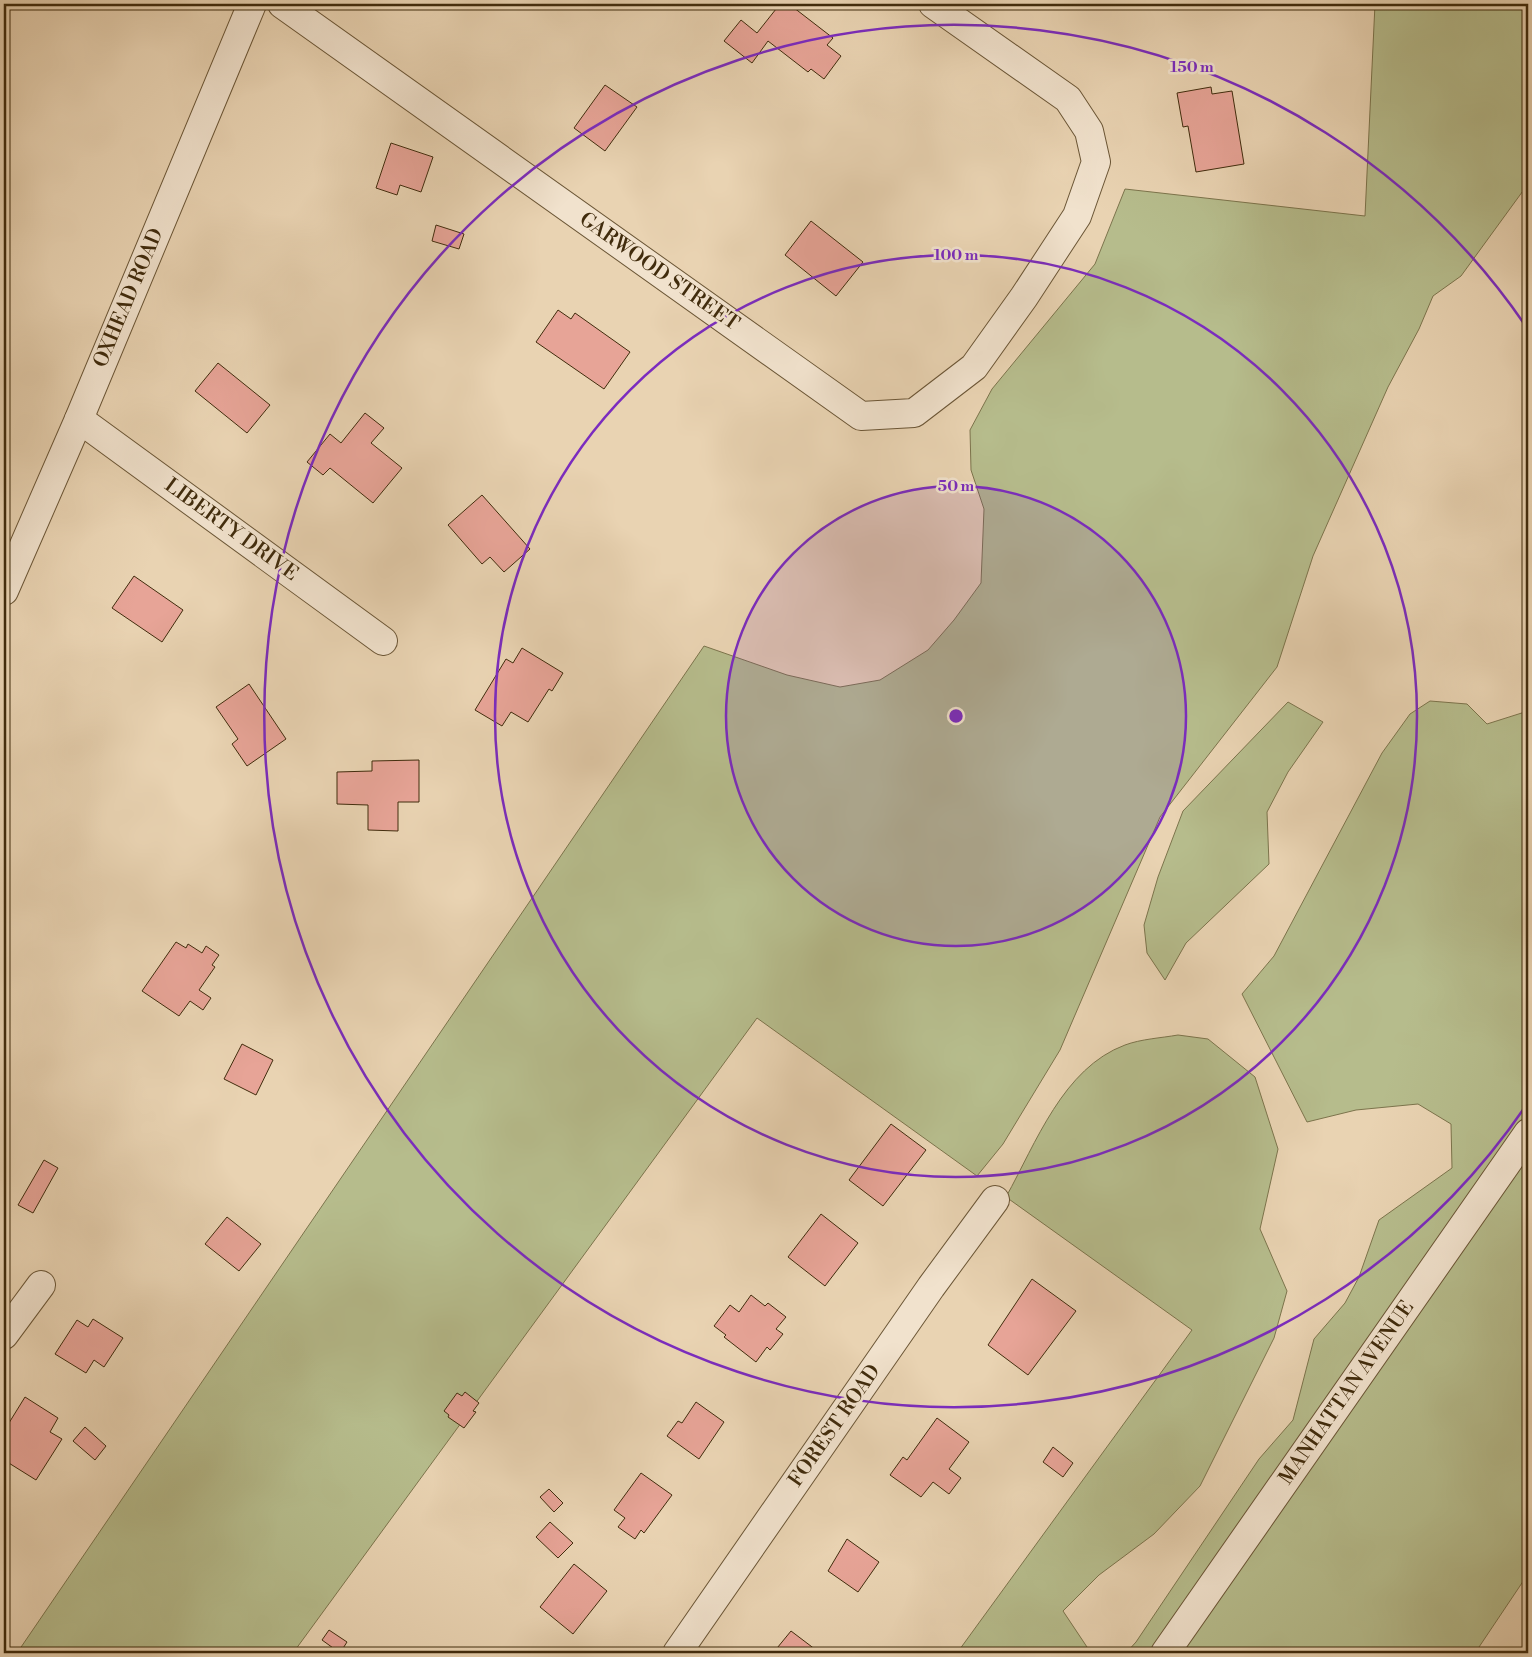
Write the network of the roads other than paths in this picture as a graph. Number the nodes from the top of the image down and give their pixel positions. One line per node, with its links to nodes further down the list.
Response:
1 (252, 4): 4 (street, OXHEAD ROAD)
2 (282, 4): 3 (street, GARWOOD STREET)
3 (933, 4)
4 (79, 420): 5 (street, OXHEAD ROAD); 6 (street, LIBERTY DRIVE)
5 (4, 590)
6 (383, 641)
7 (1528, 1133): 12 (street, MANHATTAN AVENUE)
8 (995, 1200): 11 (street, FOREST ROAD)
9 (41, 1285): 10 (street)
10 (4, 1335)
11 (677, 1653)
12 (1165, 1653)

